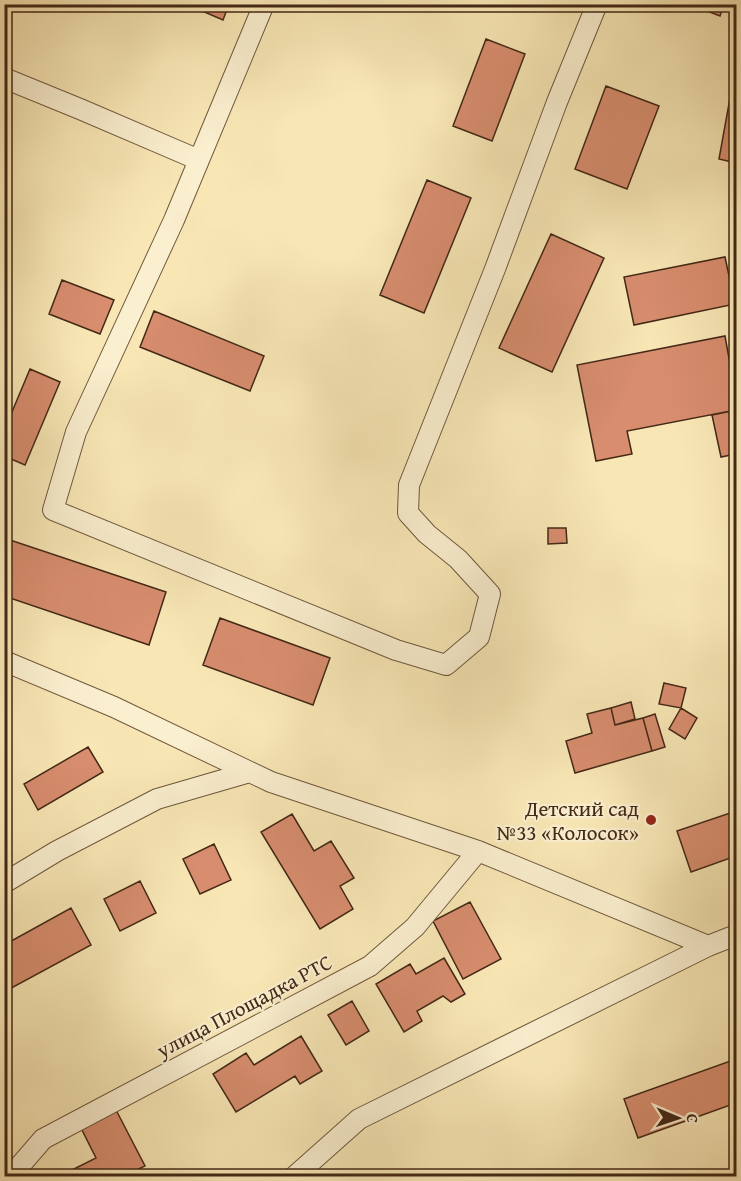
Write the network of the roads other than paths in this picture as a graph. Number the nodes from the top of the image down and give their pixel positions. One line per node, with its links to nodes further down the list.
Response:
1 (264, 4): 4 (street)
2 (590, 6): 4 (street)
3 (4, 78): 4 (street)
4 (199, 160)
5 (4, 661): 6 (street)
6 (250, 772): 7 (street); 8 (street)
7 (478, 852): 10 (street); 11 (street, улица Площадка РТС)
8 (4, 883)
9 (736, 934): 10 (street)
10 (708, 946): 12 (street)
11 (11, 1176)
12 (296, 1176)

